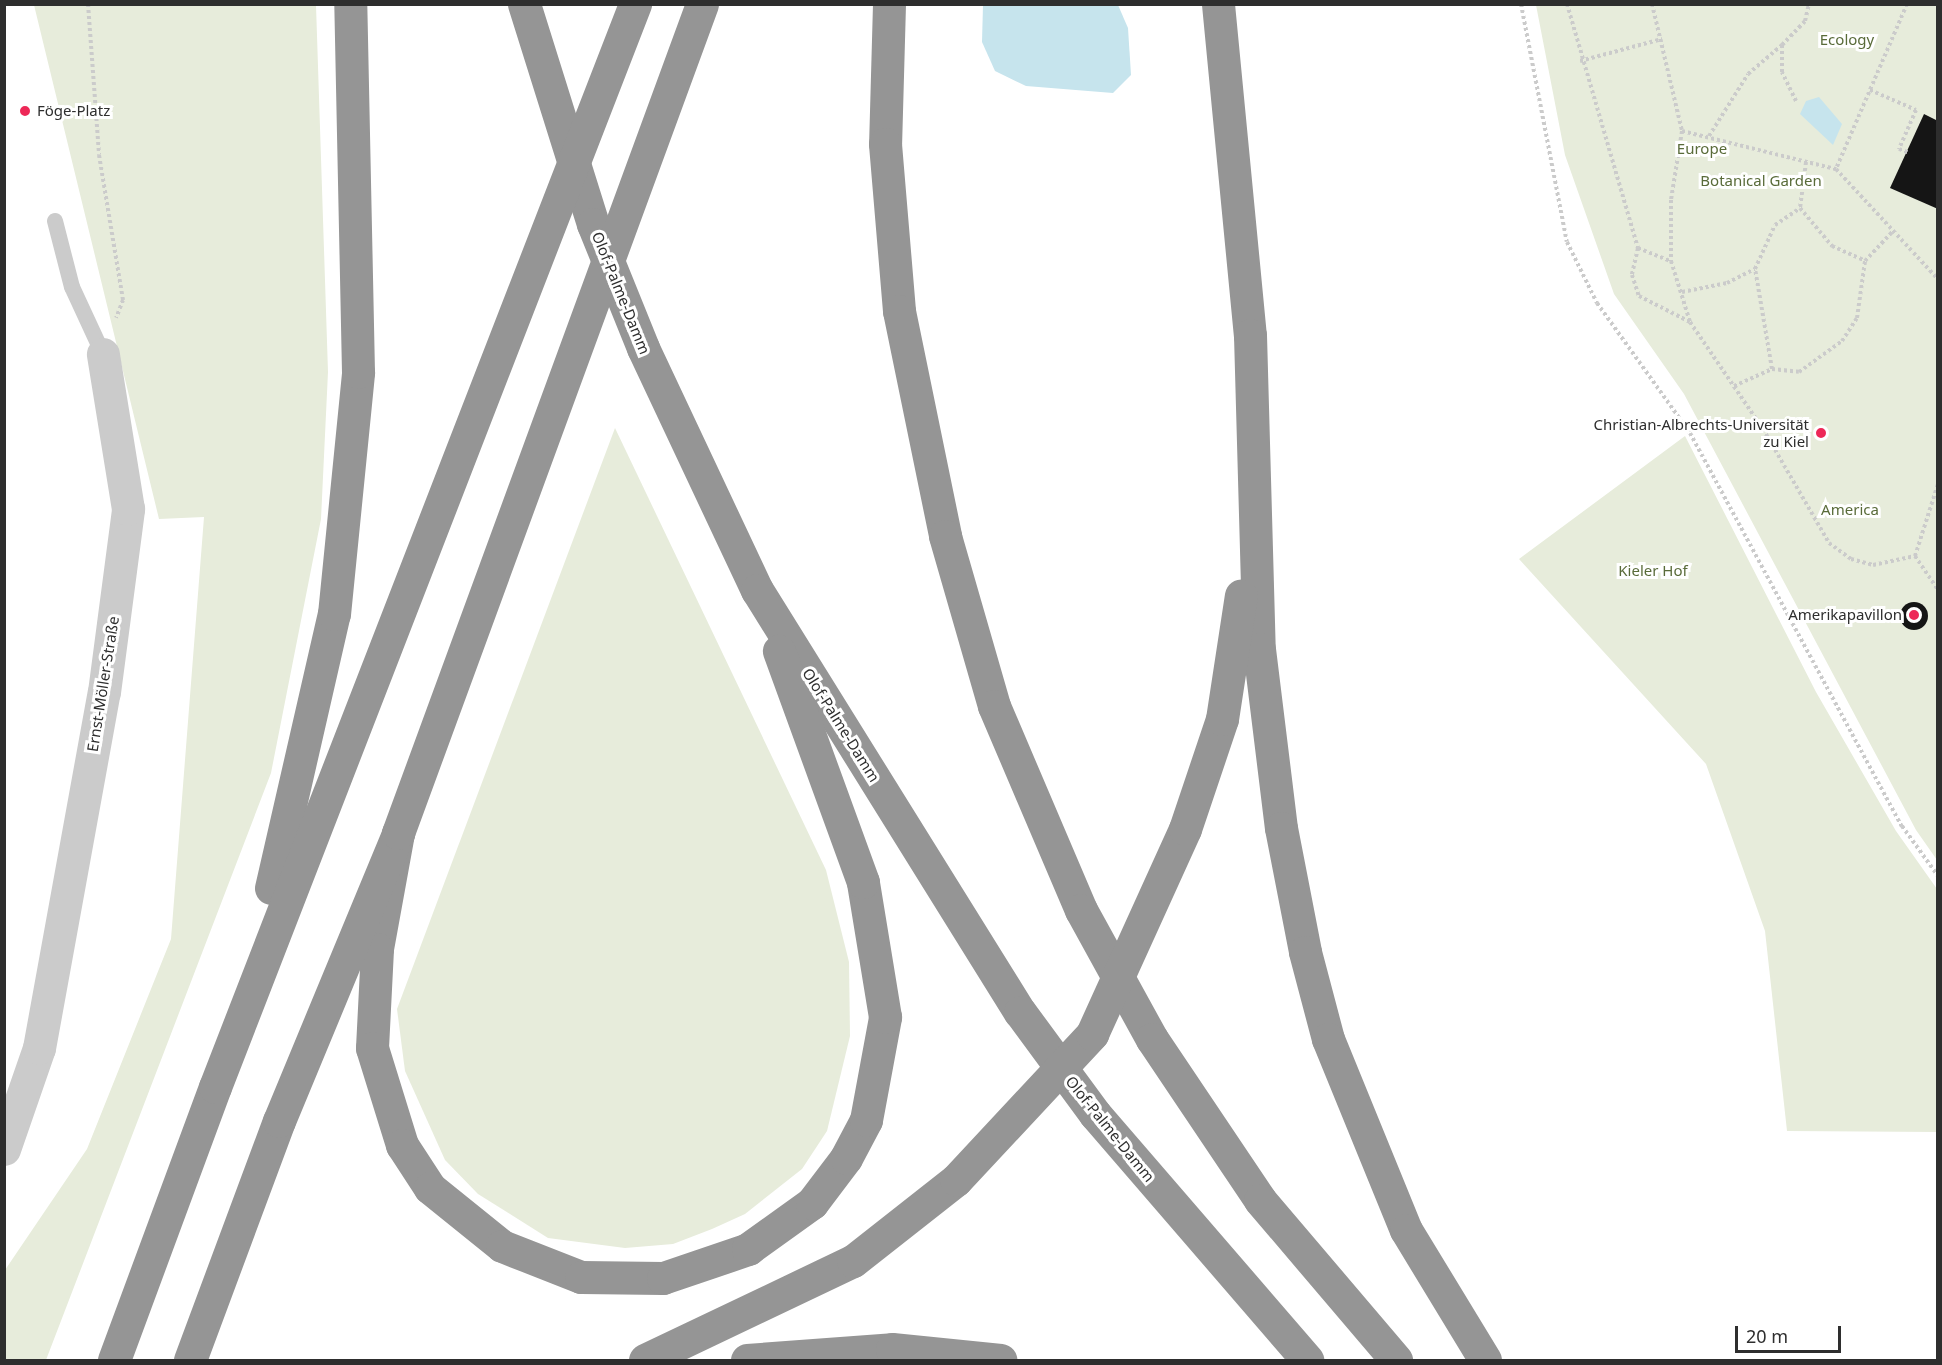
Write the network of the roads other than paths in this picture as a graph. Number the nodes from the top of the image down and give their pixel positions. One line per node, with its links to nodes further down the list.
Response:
1 (350, 4): 12 (highway)
2 (524, 4): 10 (highway, Olof-Palme-Damm)
3 (635, 4): 12 (highway)
4 (702, 4): 11 (highway)
5 (889, 4): 20 (highway)
6 (1218, 4): 9 (highway)
7 (55, 221): 8 (lane, Ernst-Möller-Straße)
8 (103, 354): 13 (street, Ernst-Möller-Straße)
9 (1254, 483): 16 (highway); 21 (highway)
10 (757, 590): 11 (highway); 19 (highway, Olof-Palme-Damm)
11 (398, 834): 15 (highway)
12 (214, 1087): 14 (highway)
13 (4, 1149)
14 (114, 1360)
15 (190, 1360)
16 (645, 1360)
17 (747, 1360): 18 (highway)
18 (1000, 1360)
19 (1307, 1360)
20 (1396, 1360)
21 (1485, 1360)

